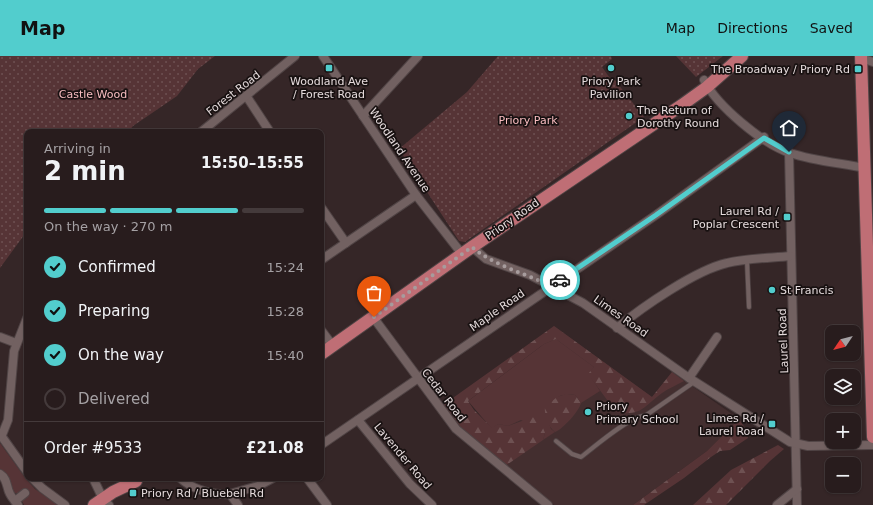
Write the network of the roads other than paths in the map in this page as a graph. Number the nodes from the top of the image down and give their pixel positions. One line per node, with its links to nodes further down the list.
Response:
1 (295, 56): 8 (street, Forest Road)
2 (323, 56): 9 (street, Woodland Avenue)
3 (418, 56): 9 (street)
4 (735, 56): 7 (main road, Priory Road)
5 (861, 57): 6 (street); 15 (main road)
6 (873, 62)
7 (705, 84): 10 (main road, Priory Road); 10 (main road, Priory Road); 13 (street)
8 (246, 97): 11 (street, Forest Road); 12 (street)
9 (363, 116): 16 (street, Woodland Avenue)
10 (646, 127): 19 (main road, Priory Road)
11 (205, 129)
12 (268, 129)
13 (764, 138): 14 (street); 23 (street, Maple Road)
14 (789, 152): 15 (street); 20 (street, Laurel Road)
15 (865, 168): 38 (main road)
16 (416, 195): 18 (street); 19 (street, Woodland Avenue)
17 (324, 211): 18 (street)
18 (346, 243): 21 (street)
19 (467, 250): 23 (street, Limes Road); 25 (main road, Priory Road)
20 (791, 256): 22 (street); 41 (street, Laurel Road)
21 (324, 258)
22 (747, 261): 24 (lane); 27 (street)
23 (551, 286): 27 (street, Limes Road); 34 (street, Maple Road)
24 (749, 307)
25 (374, 317): 32 (main road, Priory Road); 34 (street, Cedar Road)
26 (24, 325): 31 (street)
27 (617, 328): 35 (street, Limes Road)
28 (324, 334): 32 (street)
29 (0, 337): 31 (street)
30 (717, 337): 35 (street)
31 (16, 343): 37 (street)
32 (333, 346): 33 (main road, Priory Road)
33 (324, 352)
34 (417, 378): 36 (street, Maple Road); 61 (street, Cedar Road)
35 (692, 380): 39 (lane); 41 (street, Limes Road)
36 (358, 420): 40 (street, Maple Road); 60 (street, Lavender Road)
37 (1, 435): 43 (street)
38 (873, 437)
39 (556, 441)
40 (324, 444)
41 (797, 445): 42 (street, Limes Road); 52 (street, Laurel Road)
42 (873, 445)
43 (24, 468)
44 (0, 474): 55 (street)
45 (35, 481): 57 (street)
46 (94, 481): 56 (street)
47 (134, 481): 56 (main road)
48 (136, 481): 56 (main road)
49 (185, 481): 54 (street)
50 (267, 481): 54 (street)
51 (309, 481): 59 (street)
52 (797, 489): 62 (street); 63 (street, Laurel Road)
53 (25, 493): 55 (street)
54 (230, 494): 58 (street)
55 (16, 503)
56 (104, 504)
57 (66, 505)
58 (238, 505)
59 (327, 505)
60 (432, 505)
61 (546, 505)
62 (777, 505)
63 (797, 505)

